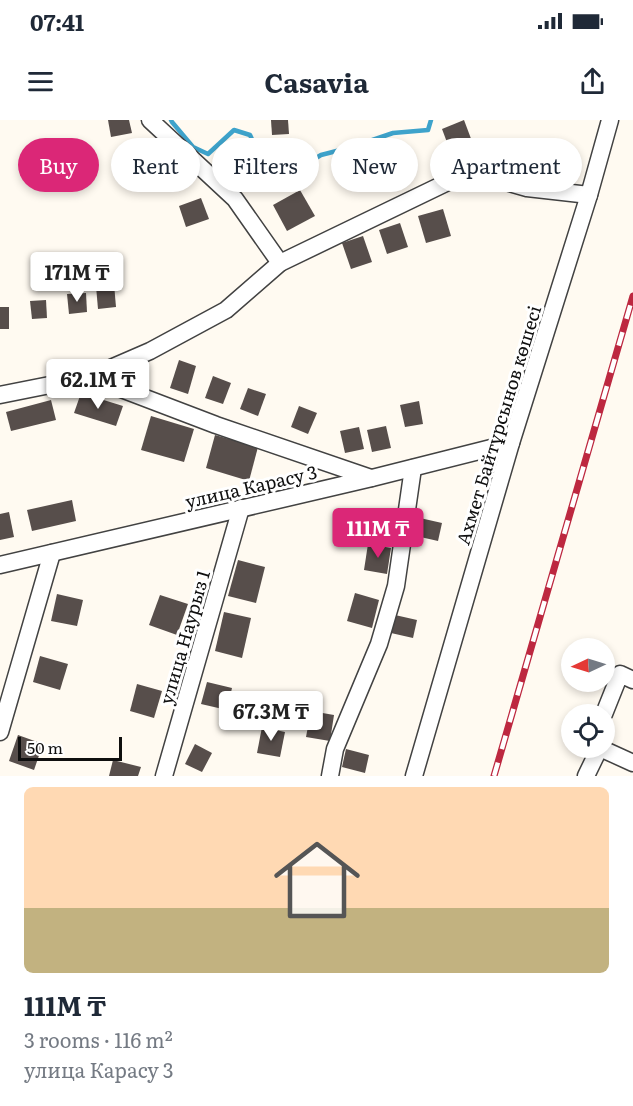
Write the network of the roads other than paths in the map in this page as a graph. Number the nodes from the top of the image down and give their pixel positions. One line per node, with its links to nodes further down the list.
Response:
1 (150, 120): 4 (street)
2 (610, 120): 3 (street, Ахмет Байтұрсынов көшесі)
3 (590, 195): 4 (street); 7 (street, Ахмет Байтұрсынов көшесі)
4 (279, 262): 5 (street)
5 (90, 377): 6 (street); 9 (street)
6 (0, 396)
7 (511, 443): 8 (street, улица Карасу 3); 21 (street, Ахмет Байтұрсынов көшесі)
8 (413, 468): 9 (street, улица Карасу 3); 20 (street)
9 (372, 478): 10 (street, улица Карасу 3)
10 (241, 508): 11 (street, улица Карасу 3); 19 (street, улица Наурыз 1)
11 (52, 553): 12 (street, улица Карасу 3); 15 (street)
12 (0, 565)
13 (633, 680): 14 (street)
14 (608, 704)
15 (0, 732)
16 (615, 755): 18 (street)
17 (595, 758): 22 (street)
18 (633, 763)
19 (164, 776)
20 (330, 776)
21 (414, 776)
22 (586, 776)

